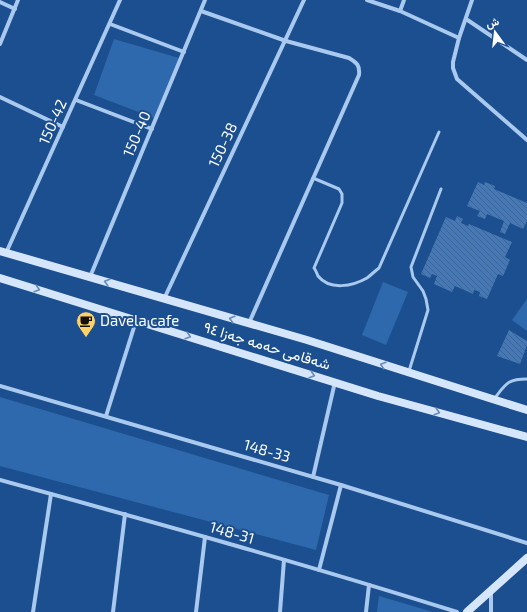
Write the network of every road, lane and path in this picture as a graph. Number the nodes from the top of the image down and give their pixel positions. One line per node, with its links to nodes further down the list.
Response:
1 (18, 0): 9 (street)
2 (120, 0): 13 (street, 150-42)
3 (205, 0): 10 (street, 150-40)
4 (304, 0): 15 (street, 150-38)
5 (367, 0): 11 (street)
6 (404, 0): 11 (street)
7 (472, 0): 12 (street)
8 (0, 2): 9 (street)
9 (15, 9): 16 (street)
10 (201, 11): 15 (street); 17 (street, 150-40)
11 (400, 11): 14 (street)
12 (466, 19): 14 (street); 18 (street)
13 (110, 24): 17 (street); 20 (street, 150-42)
14 (459, 38): 24 (street)
15 (286, 41): 25 (street); 30 (street, 150-38)
16 (0, 44)
17 (184, 52): 22 (street, 150-40)
18 (527, 60)
19 (0, 97): 21 (street)
20 (76, 100): 21 (street, 150-42); 22 (street)
21 (63, 127): 27 (street, 150-42)
22 (152, 129): 29 (street, 150-40)
23 (439, 132): 25 (lane)
24 (527, 140)
25 (313, 178): 32 (street)
26 (441, 189): 33 (lane)
27 (3, 252): 29 (main road, شەقامی حەمە جەزا ٩٤)
28 (0, 278): 31 (main road, شەقامی حەمە جەزا ٩٤, one-way to 31)
29 (90, 278): 30 (main road, شەقامی حەمە جەزا ٩٤, one-way to 29)
30 (164, 299): 32 (main road, شەقامی حەمە جەزا ٩٤, one-way to 30)
31 (136, 320): 35 (main road, شەقامی حەمە جەزا ٩٤, one-way to 35); 39 (street)
32 (248, 323): 33 (main road, شەقامی حەمە جەزا ٩٤, one-way to 32)
33 (408, 373): 37 (main road, شەقامی حەمە جەزا ٩٤)
34 (527, 378): 37 (lane)
35 (335, 382): 40 (main road, شەقامی حەمە جەزا ٩٤, one-way to 40); 41 (street)
36 (0, 386): 39 (street, 148-33)
37 (494, 399): 38 (main road, شەقامی حەمە جەزا ٩٤)
38 (527, 410)
39 (106, 416): 41 (street, 148-33)
40 (527, 437)
41 (313, 477): 43 (street, 148-33)
42 (0, 480): 44 (street, 148-31)
43 (341, 485): 47 (street, 148-33); 50 (street)
44 (51, 494): 45 (street, 148-31); 53 (street)
45 (125, 514): 46 (street, 148-31); 54 (street)
46 (205, 537): 49 (street, 148-31); 55 (street)
47 (527, 543)
48 (527, 558): 52 (main road)
49 (284, 560): 50 (street, 148-31); 56 (street)
50 (319, 570): 51 (street, 148-31)
51 (369, 585): 57 (street); 58 (street, 148-31)
52 (491, 590): 59 (main road); 60 (street)
53 (33, 612)
54 (113, 612)
55 (196, 612)
56 (280, 612)
57 (366, 612)
58 (456, 612)
59 (467, 612)
60 (491, 612)

